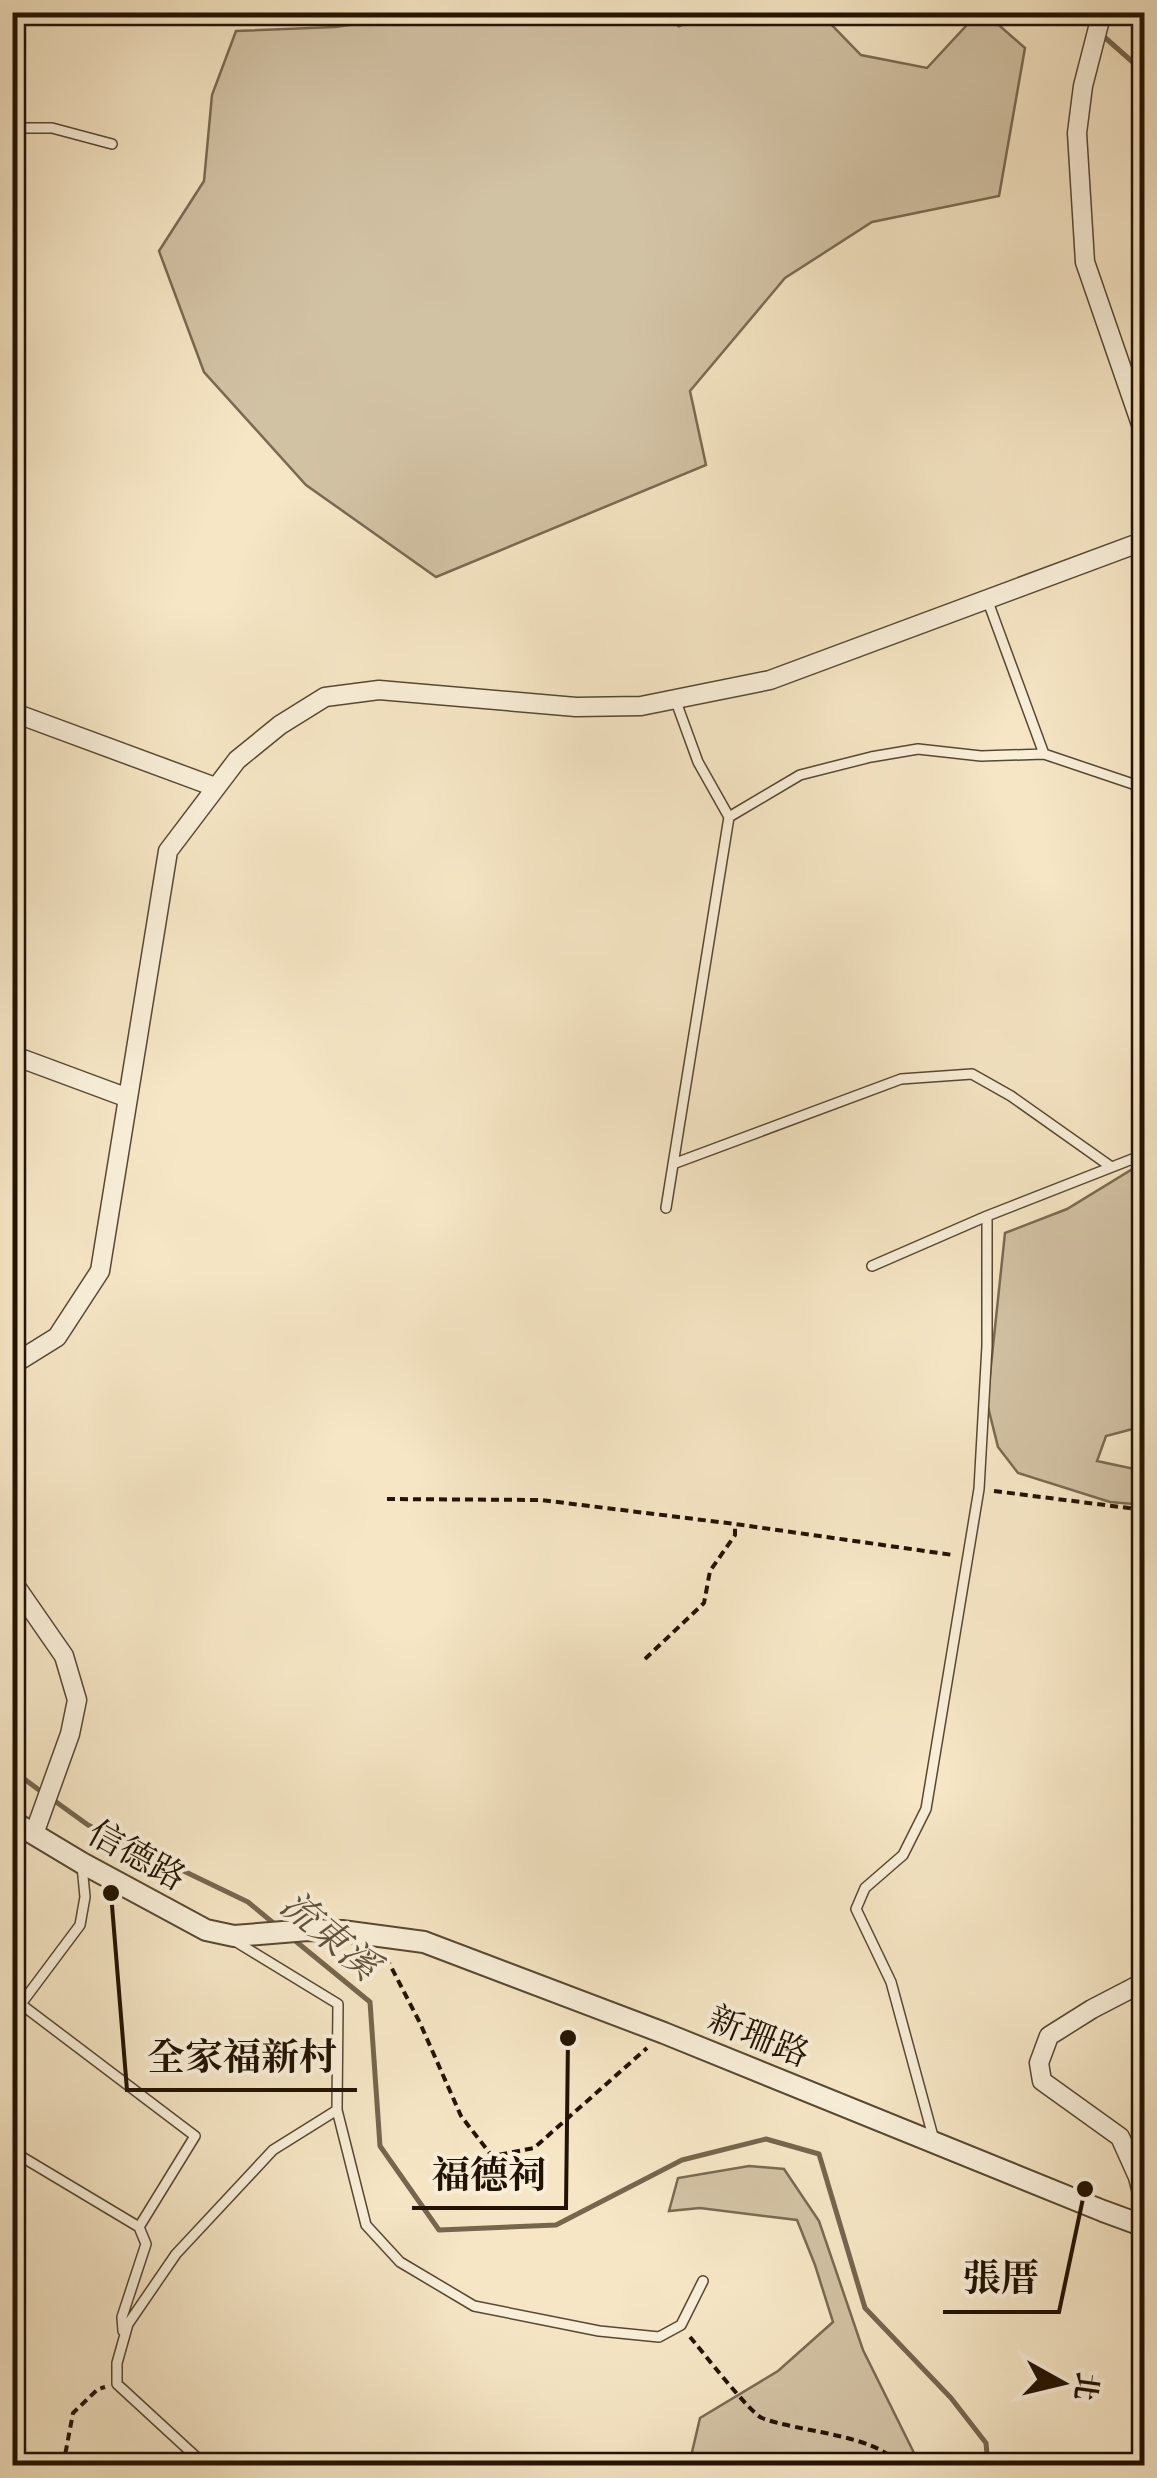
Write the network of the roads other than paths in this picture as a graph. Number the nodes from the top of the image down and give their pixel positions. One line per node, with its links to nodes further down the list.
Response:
1 (1102, 12): 4 (street)
2 (12, 128): 3 (lane)
3 (112, 144)
4 (1144, 433)
5 (1144, 541): 6 (street)
6 (986, 599): 7 (street); 9 (lane)
7 (676, 700): 10 (street); 12 (lane)
8 (12, 712): 10 (street)
9 (1044, 754): 11 (lane); 12 (lane)
10 (214, 787): 14 (street)
11 (1144, 793)
12 (729, 817): 16 (lane)
13 (12, 1055): 14 (street)
14 (128, 1098): 21 (street)
15 (1144, 1147): 17 (lane)
16 (673, 1164): 17 (lane); 18 (lane)
17 (1110, 1166): 19 (lane)
18 (666, 1208)
19 (987, 1216): 20 (lane); 31 (lane)
20 (872, 1266)
21 (12, 1365)
22 (12, 1582): 24 (street)
23 (12, 1821): 24 (street, 信德路)
24 (37, 1825): 25 (street, 信德路)
25 (82, 1863): 26 (street, 信德路); 28 (lane)
26 (228, 1935): 30 (lane); 31 (street, 新珊路)
27 (1144, 1982): 33 (street)
28 (22, 2004): 29 (lane); 35 (lane)
29 (12, 2016)
30 (337, 2110): 36 (lane); 37 (lane)
31 (935, 2142): 34 (street, 新珊路)
32 (12, 2150): 35 (lane)
33 (1144, 2201)
34 (1144, 2226)
35 (140, 2227): 37 (lane)
36 (704, 2281)
37 (123, 2340): 38 (lane)
38 (205, 2465)

